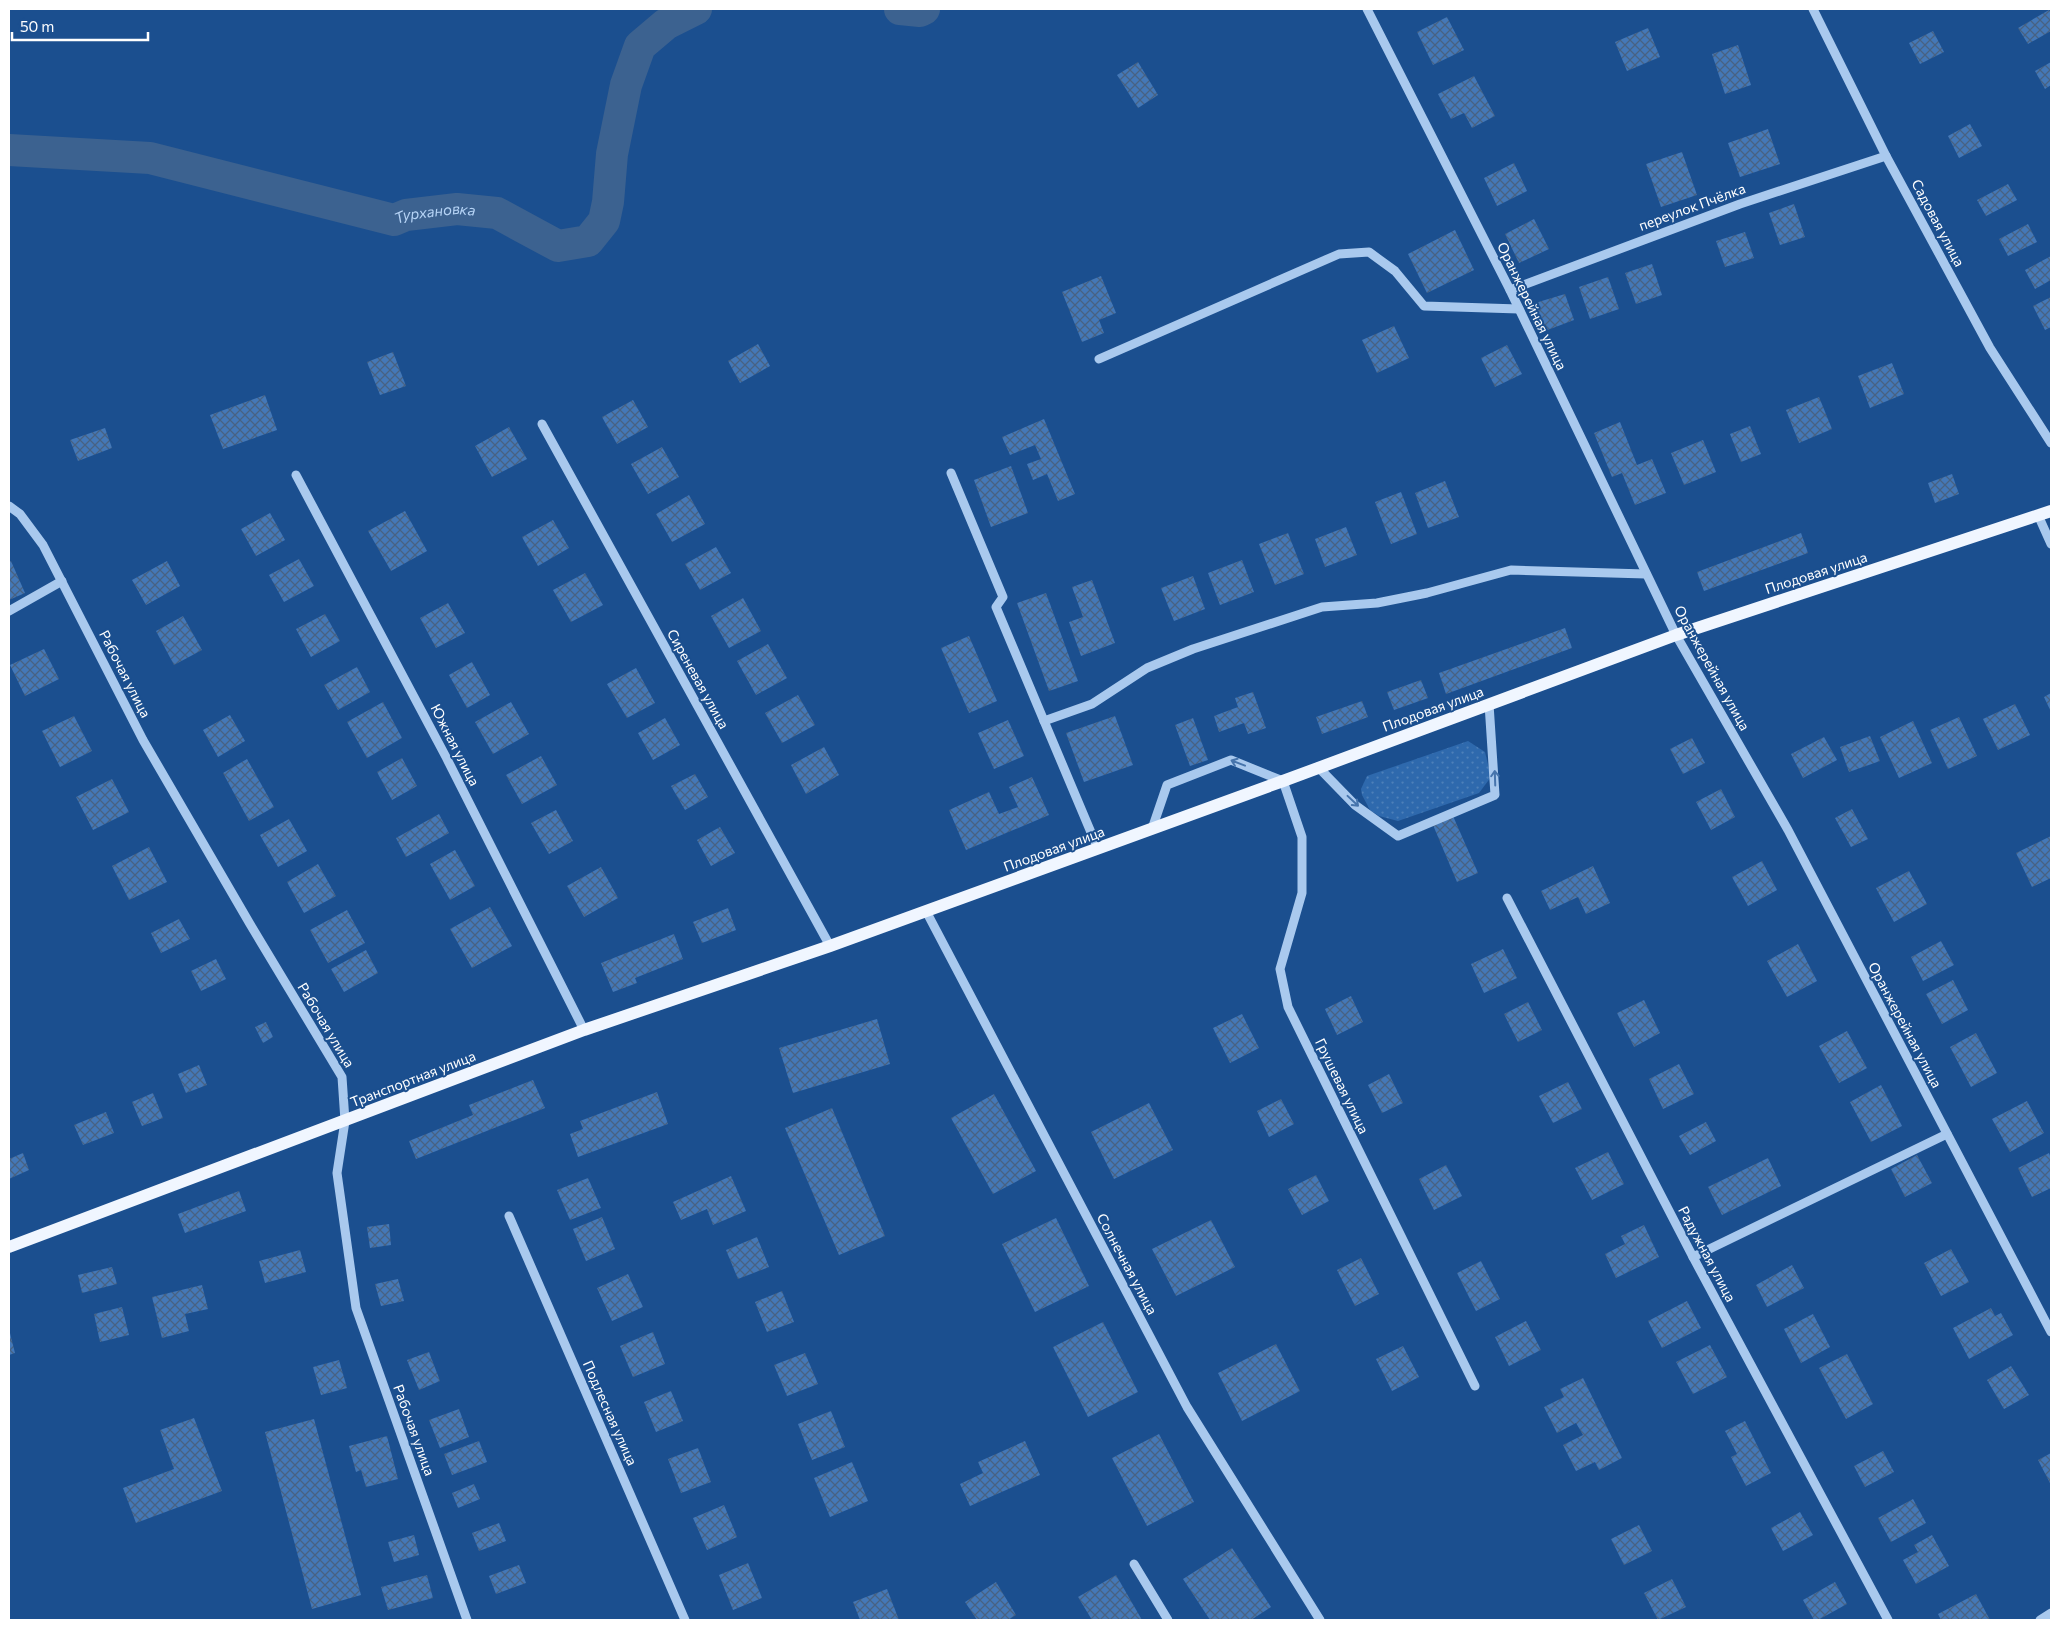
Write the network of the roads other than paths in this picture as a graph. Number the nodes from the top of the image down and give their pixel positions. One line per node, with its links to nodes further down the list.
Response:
1 (1367, 9): 4 (street, Оранжерейная улица)
2 (1813, 9): 3 (street, Садовая улица)
3 (1886, 156): 4 (street, переулок Пчёлка); 8 (street, Садовая улица)
4 (1510, 290): 5 (street, Оранжерейная улица)
5 (1519, 309): 6 (street); 15 (street, Оранжерейная улица)
6 (1099, 359)
7 (542, 424): 27 (street, Сиреневая улица)
8 (2051, 443)
9 (951, 473): 20 (street)
10 (296, 475): 28 (street, Южная улица)
11 (9, 506): 16 (street, Рабочая улица)
12 (2051, 511): 13 (main road, Плодовая улица)
13 (2038, 515): 14 (street); 18 (main road, Плодовая улица)
14 (2051, 544)
15 (1646, 574): 18 (street, Оранжерейная улица); 20 (street)
16 (62, 581): 17 (street); 29 (street, Рабочая улица)
17 (9, 611)
18 (1676, 635): 19 (main road, Плодовая улица); 30 (street, Оранжерейная улица)
19 (1489, 704): 21 (main road, Плодовая улица); 21 (street, one-way to 19)
20 (1044, 721): 24 (street)
21 (1318, 767): 22 (main road, Плодовая улица)
22 (1283, 781): 23 (main road, Плодовая улица); 23 (street, one-way to 23); 35 (street, Грушевая улица)
23 (1152, 829): 24 (main road, Плодовая улица)
24 (1098, 849): 26 (main road, Плодовая улица)
25 (1507, 898): 33 (street, Радужная улица)
26 (926, 911): 27 (main road, Плодовая улица); 41 (street, Солнечная улица)
27 (830, 946): 28 (main road, Транспортная улица)
28 (584, 1030): 29 (main road, Транспортная улица)
29 (345, 1121): 32 (main road, Транспортная улица); 38 (street, Рабочая улица)
30 (1947, 1134): 33 (street); 34 (street, Оранжерейная улица)
31 (509, 1216): 39 (street, Подлесная улица)
32 (9, 1247)
33 (1693, 1257): 42 (street, Радужная улица)
34 (2051, 1332)
35 (1474, 1386)
36 (1134, 1564): 40 (street)
37 (2051, 1613): 43 (street)
38 (467, 1620)
39 (685, 1620)
40 (1168, 1620)
41 (1320, 1620)
42 (1888, 1620)
43 (2040, 1620)

